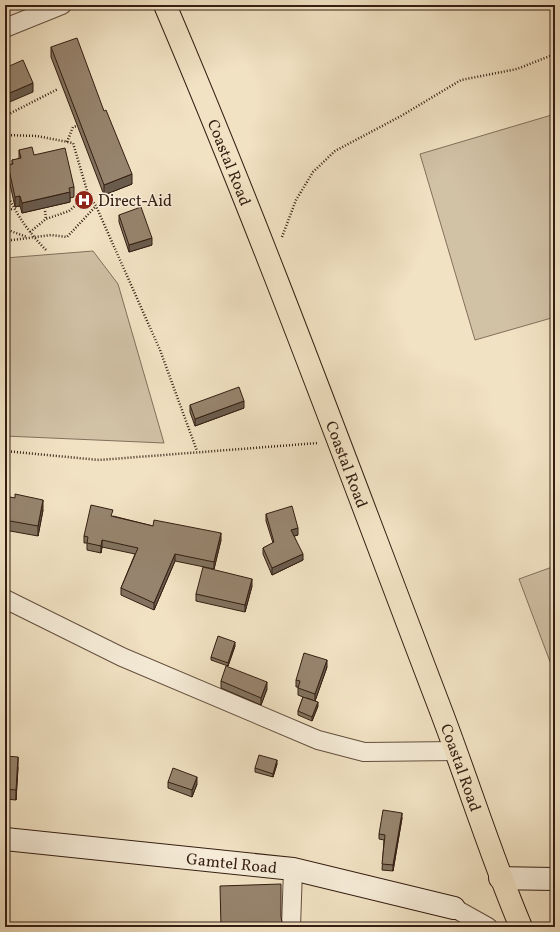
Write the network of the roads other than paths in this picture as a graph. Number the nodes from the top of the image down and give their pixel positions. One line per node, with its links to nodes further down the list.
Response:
1 (62, 5): 3 (street)
2 (165, 5): 5 (main road, Coastal Road)
3 (5, 28)
4 (5, 600): 5 (street)
5 (457, 751): 8 (main road, Coastal Road)
6 (5, 839): 7 (street, Gamtel Road)
7 (293, 869): 10 (street, Gamtel Road); 11 (street)
8 (500, 878): 9 (street); 13 (main road, Coastal Road)
9 (555, 879)
10 (454, 908): 12 (street)
11 (290, 927)
12 (488, 927)
13 (521, 927)

